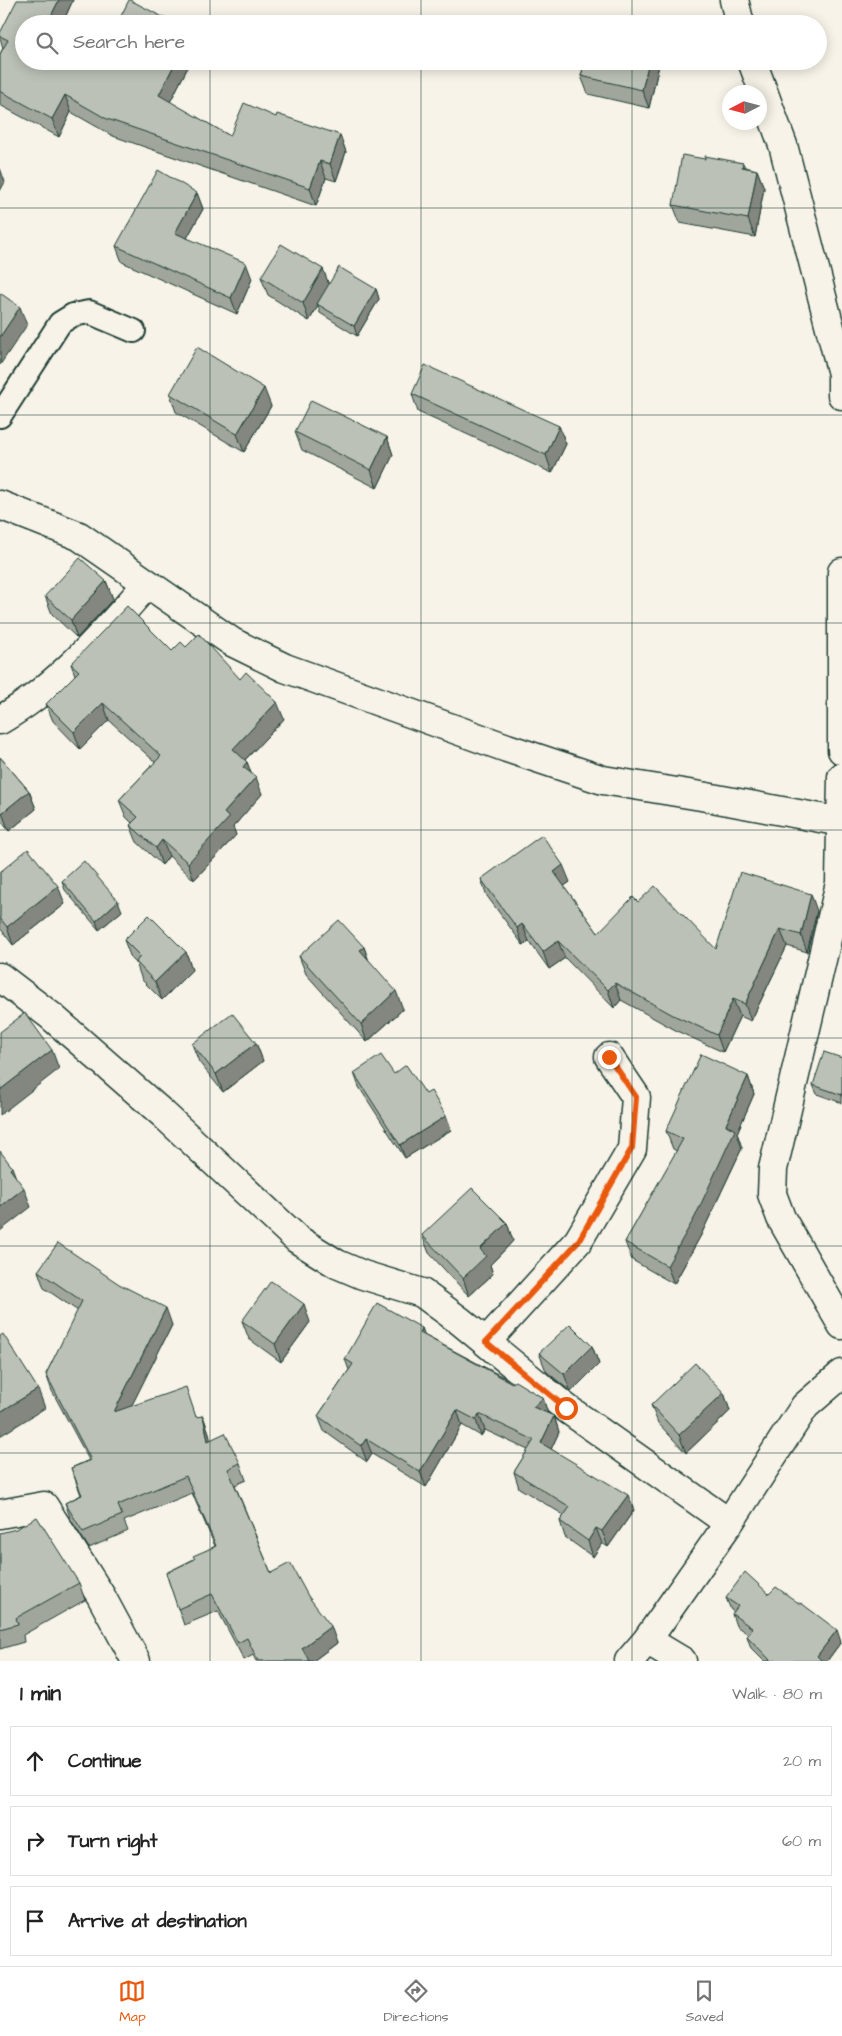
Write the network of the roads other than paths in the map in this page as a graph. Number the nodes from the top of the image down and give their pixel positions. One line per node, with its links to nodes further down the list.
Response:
1 (734, 0): 2 (street)
2 (738, 15)
3 (755, 70): 5 (street)
4 (134, 331): 6 (lane)
5 (842, 395)
6 (0, 416)
7 (0, 504): 9 (street)
8 (842, 572): 11 (street)
9 (147, 584): 10 (street); 13 (street)
10 (0, 720)
11 (842, 750)
12 (842, 777): 13 (street)
13 (842, 822): 16 (street)
14 (0, 977): 17 (street)
15 (609, 1057): 17 (street)
16 (842, 1325)
17 (486, 1342): 20 (street)
18 (842, 1374): 20 (street)
19 (0, 1514): 22 (street)
20 (729, 1523): 21 (street)
21 (647, 1640): 23 (street); 24 (street)
22 (136, 1661)
23 (629, 1661)
24 (682, 1661)

